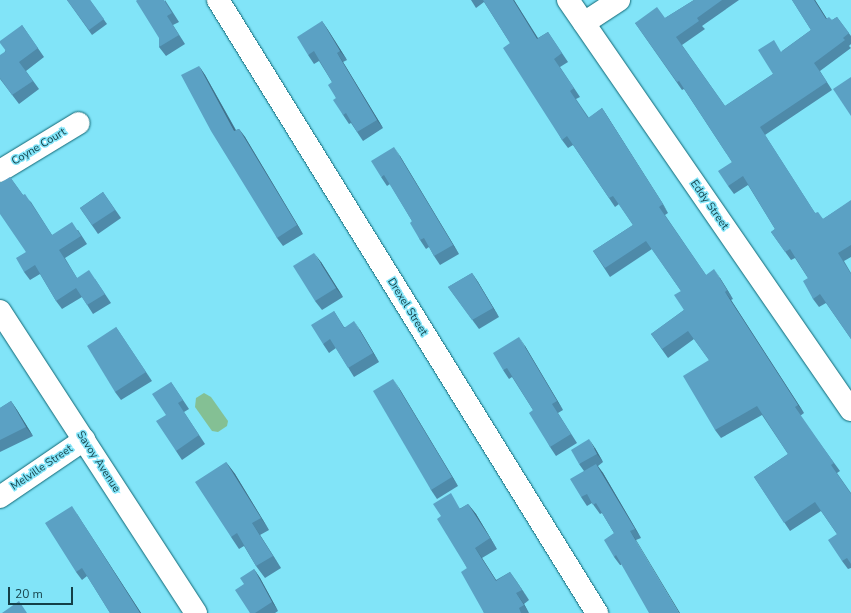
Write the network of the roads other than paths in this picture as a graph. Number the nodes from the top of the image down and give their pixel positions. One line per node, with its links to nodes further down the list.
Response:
1 (218, 0): 12 (street, Drexel Street)
2 (568, 0): 4 (street, Eddy Street)
3 (619, 0): 4 (street)
4 (584, 23): 8 (street, Eddy Street)
5 (79, 123): 6 (street, Coyne Court)
6 (0, 170)
7 (0, 311): 9 (street, Savoy Avenue)
8 (851, 410)
9 (84, 440): 10 (street, Melville Street); 11 (street, Savoy Avenue)
10 (0, 497)
11 (196, 613)
12 (597, 613)

